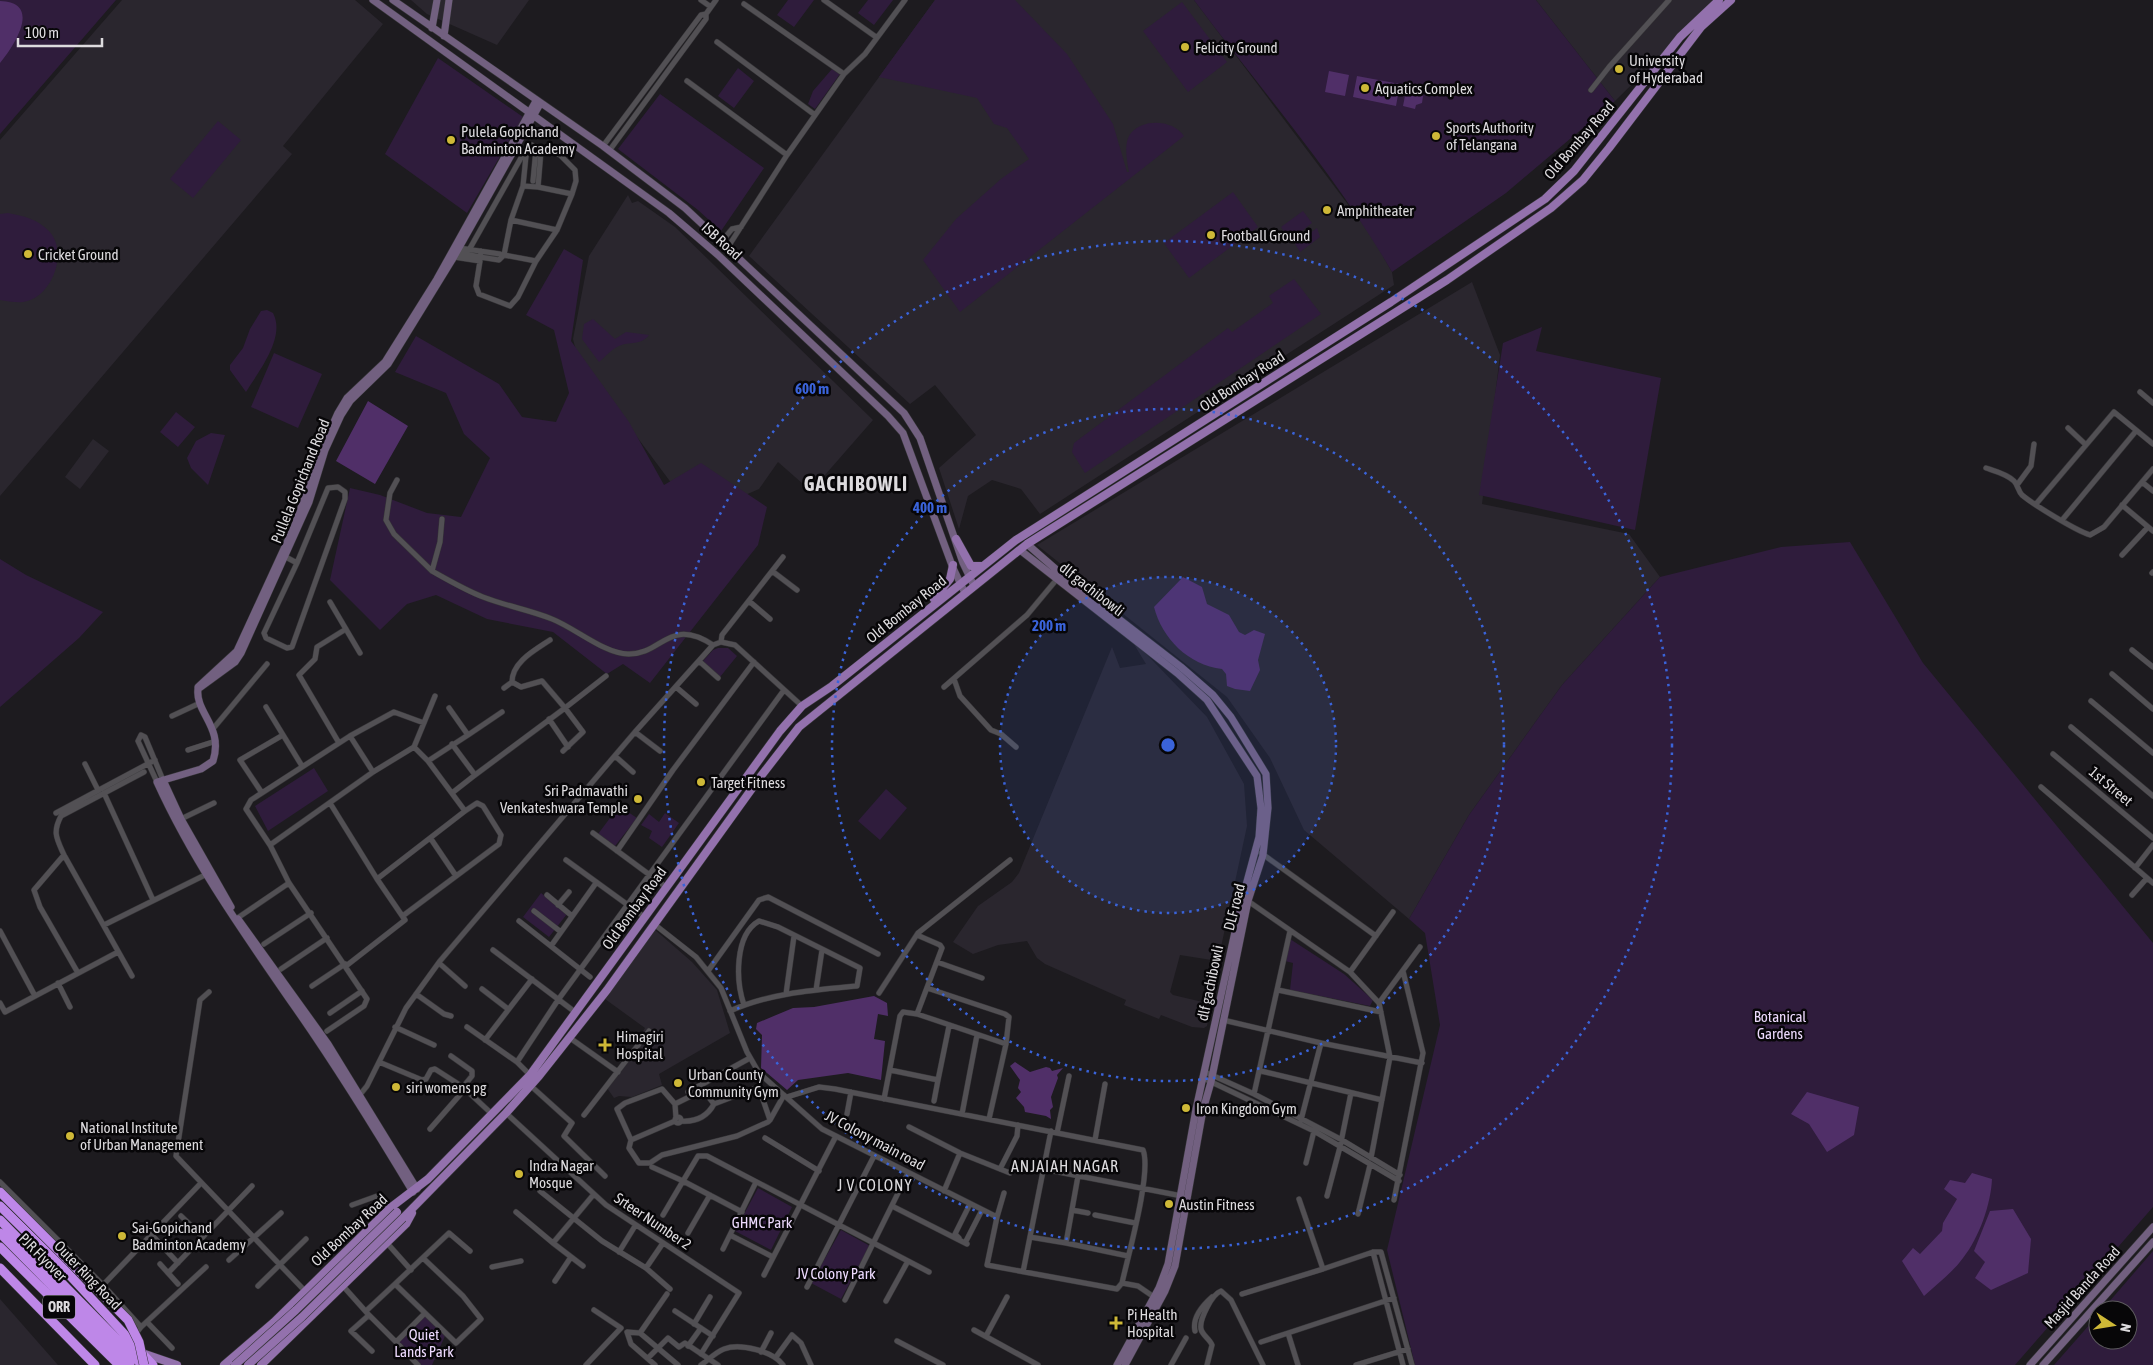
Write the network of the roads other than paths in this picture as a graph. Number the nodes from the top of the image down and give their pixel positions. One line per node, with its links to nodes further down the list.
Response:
1 (373, 0): 22 (main road, ISB Road)
2 (393, 0): 14 (main road, ISB Road)
3 (437, 0): 14 (main road)
4 (449, 0): 15 (main road)
5 (701, 0): 13 (street)
6 (716, 0): 13 (street)
7 (824, 0): 16 (street)
8 (905, 0): 16 (street)
9 (1669, 0): 20 (street)
10 (1719, 0): 42 (main road, Old Bombay Road)
11 (1731, 0): 43 (main road, Old Bombay Road)
12 (744, 4): 18 (street)
13 (711, 7): 24 (street)
14 (432, 28): 15 (main road, ISB Road)
15 (444, 36): 21 (main road, ISB Road)
16 (876, 37): 18 (street)
17 (717, 42): 23 (street)
18 (844, 74): 23 (street)
19 (687, 81): 26 (street)
20 (1591, 90)
21 (538, 102): 22 (main road, Pullela Gopichand Road); 24 (main road, ISB Road)
22 (532, 113): 31 (main road, Pullela Gopichand Road); 45 (main road, ISB Road)
23 (815, 115): 26 (street)
24 (606, 149): 35 (main road, ISB Road)
25 (523, 154): 27 (street); 28 (street); 37 (street)
26 (787, 155): 33 (street)
27 (532, 181)
28 (523, 186): 29 (street); 32 (street)
29 (538, 187): 30 (street); 30 (street)
30 (572, 194): 34 (street)
31 (479, 208): 39 (main road, Pullela Gopichand Road); 39 (main road, Pullela Gopichand Road)
32 (511, 220): 34 (street); 38 (street)
33 (742, 226): 35 (street); 36 (street)
34 (557, 230): 41 (street)
35 (722, 241): 36 (main road, ISB Road)
36 (728, 247): 44 (main road, ISB Road)
37 (469, 250): 39 (street); 40 (street)
38 (502, 254): 40 (street); 41 (street)
39 (454, 255): 40 (street); 69 (main road, Pullela Gopichand Road)
40 (480, 256): 41 (street)
41 (536, 261)
42 (1422, 282): 43 (main road); 73 (main road, Old Bombay Road)
43 (1427, 292): 66 (main road, Old Bombay Road)
44 (830, 343): 45 (main road); 65 (main road, ISB Road)
45 (822, 352): 72 (main road, ISB Road)
46 (2140, 392): 47 (street)
47 (2153, 403)
48 (2068, 428): 51 (street)
49 (2136, 431): 51 (street); 52 (street); 62 (street)
50 (2034, 444): 57 (street)
51 (2086, 444): 59 (street)
52 (2153, 444)
53 (1986, 468): 57 (street)
54 (2153, 469): 56 (street)
55 (397, 480): 74 (street)
56 (2142, 482): 58 (street); 60 (street)
57 (2017, 485): 59 (street)
58 (2153, 491)
59 (2036, 504): 62 (street)
60 (2122, 505): 62 (street); 63 (street)
61 (442, 519): 74 (street)
62 (2063, 519)
63 (2148, 527): 64 (street); 68 (street)
64 (2153, 531)
65 (956, 539): 73 (main road); 76 (main road, ISB Road)
66 (1027, 544): 67 (main road, Old Bombay Road); 143 (main road, DLF road)
67 (1020, 550): 77 (main road, dlf gachibowli); 79 (main road, Old Bombay Road)
68 (2122, 555)
69 (285, 556): 71 (street); 109 (main road, Pullela Gopichand Road)
70 (783, 557): 75 (street)
71 (298, 561): 71 (street)
72 (953, 566): 78 (main road, ISB Road); 84 (main road)
73 (983, 566): 76 (main road, Old Bombay Road)
74 (432, 571): 89 (street)
75 (772, 571): 80 (street); 82 (street)
76 (969, 576): 78 (main road, Old Bombay Road); 79 (main road, ISB Road)
77 (1057, 579): 99 (street); 147 (main road, dlf gachibowli)
78 (960, 582): 81 (main road, ISB Road); 84 (main road, Old Bombay Road)
79 (974, 586): 81 (main road, Old Bombay Road)
80 (797, 590)
81 (965, 593): 107 (main road, Old Bombay Road)
82 (749, 601): 85 (street); 88 (street)
83 (330, 602): 86 (street)
84 (925, 610): 105 (main road, Old Bombay Road)
85 (770, 619)
86 (346, 630): 91 (street); 127 (street)
87 (550, 640): 100 (street)
88 (722, 642): 89 (street); 93 (street)
89 (713, 645): 92 (street)
90 (2132, 650): 95 (street)
91 (360, 653)
92 (699, 661): 98 (street); 101 (street)
93 (754, 662): 104 (street); 166 (street)
94 (267, 664): 121 (street)
95 (2153, 667)
96 (2112, 674): 115 (street)
97 (606, 676): 114 (street)
98 (718, 678)
99 (954, 678): 102 (street); 129 (street)
100 (512, 682): 103 (street); 114 (street)
101 (676, 687): 110 (street); 122 (street)
102 (944, 687)
103 (504, 688)
104 (784, 690): 111 (street); 174 (street)
105 (822, 693): 107 (main road); 111 (main road, Old Bombay Road)
106 (435, 696): 119 (street)
107 (828, 702): 197 (main road, Old Bombay Road)
108 (2091, 702): 135 (street)
109 (200, 703): 117 (street); 121 (main road)
110 (696, 704)
111 (802, 706): 181 (main road, Old Bombay Road)
112 (266, 707): 123 (street)
113 (449, 708): 124 (street)
114 (565, 708): 118 (street); 131 (street)
115 (2153, 710)
116 (502, 712): 124 (street)
117 (172, 716)
118 (549, 719): 131 (street); 148 (street)
119 (424, 723): 125 (street); 130 (street)
120 (2072, 727): 155 (street)
121 (212, 730): 126 (main road)
122 (635, 732): 134 (street); 137 (street)
123 (283, 735): 142 (street); 153 (street)
124 (468, 735): 128 (street)
125 (350, 736): 127 (street); 145 (street)
126 (216, 741): 132 (street); 149 (main road)
127 (339, 743): 142 (street)
128 (452, 744): 139 (street); 148 (street)
129 (1016, 746)
130 (414, 747): 139 (street); 145 (street)
131 (568, 747): 133 (street)
132 (188, 750)
133 (563, 751)
134 (660, 751)
135 (2153, 753)
136 (2053, 754): 162 (street, 1st Street)
137 (615, 756): 146 (street); 214 (street)
138 (155, 760): 140 (street); 140 (street); 149 (street)
139 (428, 760): 154 (street)
140 (149, 763): 149 (street); 151 (street)
141 (85, 764): 151 (street)
142 (302, 766): 153 (street)
143 (1264, 768): 147 (main road); 169 (main road, DLF road)
144 (144, 772): 152 (street)
145 (373, 772): 156 (street)
146 (634, 772)
147 (1256, 772): 167 (main road, dlf gachibowli)
148 (475, 775): 154 (street)
149 (160, 781): 160 (main road); 173 (main road)
150 (2041, 788): 172 (street)
151 (98, 790): 159 (street)
152 (104, 793): 168 (street); 185 (street)
153 (262, 793): 164 (street)
154 (452, 793): 158 (street)
155 (2153, 796)
156 (330, 802): 164 (street); 177 (street)
157 (214, 804): 160 (street)
158 (465, 811): 163 (street); 175 (street)
159 (56, 813)
160 (181, 819): 173 (main road)
161 (593, 834): 166 (street)
162 (2153, 838)
163 (431, 839): 175 (street); 177 (street)
164 (270, 845): 178 (street)
165 (2153, 845): 172 (street)
166 (617, 850): 174 (street)
167 (1255, 850): 169 (street); 275 (main road, dlf gachibowli)
168 (64, 855): 198 (street); 221 (street)
169 (1263, 855): 186 (main road, DLF road); 204 (street)
170 (566, 860): 179 (street)
171 (1010, 860): 202 (street)
172 (2136, 868): 176 (street)
173 (208, 873): 185 (street); 195 (main road)
174 (650, 874): 181 (street); 188 (street)
175 (456, 876): 192 (street)
176 (2147, 878): 180 (street); 183 (street)
177 (377, 879): 192 (street)
178 (289, 882): 191 (street); 195 (street)
179 (596, 883): 188 (street); 193 (street)
180 (2153, 884)
181 (666, 887): 194 (main road, Old Bombay Road)
182 (569, 892): 187 (street)
183 (2132, 895)
184 (547, 896): 187 (street)
185 (153, 900): 198 (street)
186 (1248, 901): 201 (street); 251 (main road, DLF road)
187 (558, 905): 193 (street)
188 (627, 906): 194 (street); 217 (street)
189 (534, 911): 200 (street)
190 (1393, 912): 204 (street)
191 (311, 913): 205 (street); 206 (street)
192 (404, 915): 215 (street)
193 (572, 916): 200 (street)
194 (643, 916): 246 (main road, Old Bombay Road)
195 (236, 919): 288 (main road)
196 (519, 921): 207 (street)
197 (653, 924): 218 (street, JV Colony main road); 259 (main road, Old Bombay Road)
198 (104, 925): 211 (street)
199 (0, 931): 238 (street)
200 (560, 932): 207 (street)
201 (1290, 932): 220 (street); 233 (street)
202 (917, 935): 213 (street); 237 (street)
203 (794, 936): 210 (street); 236 (street); 242 (street)
204 (1376, 936): 220 (street)
205 (327, 938): 215 (street); 216 (street)
206 (264, 944)
207 (551, 946): 217 (street)
208 (1420, 947): 219 (street)
209 (492, 950): 225 (street)
210 (822, 950): 232 (street); 232 (street)
211 (118, 952): 221 (street); 222 (street)
212 (878, 954): 218 (street)
213 (937, 962): 224 (street); 230 (street)
214 (439, 963): 228 (street); 235 (street)
215 (345, 965): 227 (street); 231 (street)
216 (281, 969)
217 (580, 969): 223 (street); 239 (street)
218 (708, 971): 245 (street, JV Colony main road)
219 (1403, 971): 241 (street); 270 (street)
220 (1350, 972): 241 (street)
221 (78, 973): 226 (street)
222 (132, 976)
223 (590, 977)
224 (982, 978)
225 (532, 979): 239 (street); 244 (street)
226 (58, 983): 238 (street); 243 (street)
227 (312, 986)
228 (465, 986)
229 (482, 988): 244 (street)
230 (927, 988): 249 (street); 262 (street)
231 (362, 990): 248 (street); 255 (street)
232 (816, 990): 236 (street)
233 (1278, 990): 247 (street); 257 (street)
234 (209, 992): 332 (street)
235 (416, 994): 250 (street); 253 (street)
236 (786, 994): 242 (street)
237 (879, 994)
238 (36, 996): 240 (street)
239 (558, 1000): 246 (street); 269 (street)
240 (0, 1003)
241 (1379, 1003): 247 (street)
242 (744, 1005): 245 (street)
243 (70, 1007)
244 (508, 1009): 260 (street)
245 (730, 1011): 266 (street, JV Colony main road)
246 (575, 1012): 274 (main road, Old Bombay Road)
247 (1381, 1012): 267 (street)
248 (330, 1013)
249 (917, 1014): 252 (street); 271 (street)
250 (451, 1016)
251 (1224, 1020): 257 (street); 277 (main road, DLF road)
252 (949, 1026): 258 (street); 278 (street)
253 (395, 1027): 263 (street); 268 (street)
254 (467, 1027): 260 (street)
255 (327, 1031)
256 (649, 1031): 273 (street)
257 (1269, 1031): 261 (street); 272 (street)
258 (977, 1035): 262 (street); 297 (street)
259 (570, 1038): 273 (street); 281 (main road, Old Bombay Road)
260 (485, 1040): 269 (street)
261 (1321, 1043): 267 (street); 280 (street)
262 (1006, 1044): 299 (street)
263 (434, 1045)
264 (741, 1055): 266 (street)
265 (451, 1056): 282 (street)
266 (747, 1057): 283 (street); 287 (street, JV Colony main road)
267 (1390, 1057): 270 (street); 290 (street)
268 (379, 1062): 282 (street); 288 (street)
269 (517, 1062): 274 (street)
270 (1422, 1063): 328 (street)
271 (890, 1070): 278 (street); 289 (street)
272 (1261, 1071): 280 (street); 286 (street)
273 (618, 1072): 298 (street)
274 (530, 1075): 295 (main road, Old Bombay Road)
275 (1204, 1075): 277 (street); 342 (main road, dlf gachibowli)
276 (1068, 1076): 308 (street)
277 (1212, 1078): 286 (street); 307 (street); 488 (main road, DLF road)
278 (938, 1080): 291 (street)
279 (1105, 1084): 312 (street)
280 (1312, 1084): 285 (street); 302 (street)
281 (531, 1086): 294 (main road, Old Bombay Road); 326 (street)
282 (464, 1088): 295 (street); 305 (street)
283 (688, 1092)
284 (851, 1092): 287 (street); 289 (street); 296 (street)
285 (1351, 1093): 290 (street); 313 (street)
286 (1254, 1094): 302 (street)
287 (785, 1096): 301 (street); 309 (street, JV Colony main road)
288 (358, 1098): 334 (main road)
289 (884, 1099): 297 (street)
290 (1382, 1100): 317 (street)
291 (934, 1101)
292 (675, 1104): 293 (street); 300 (street); 311 (street)
293 (714, 1104): 300 (street); 301 (street)
294 (506, 1113): 340 (street, Srteer Number 2); 350 (main road, Old Bombay Road)
295 (492, 1114): 334 (main road, Old Bombay Road)
296 (846, 1114)
297 (962, 1114): 299 (street)
298 (584, 1115)
299 (989, 1119): 303 (street)
300 (677, 1120): 311 (street)
301 (770, 1120): 311 (street)
302 (1301, 1120): 313 (street)
303 (1018, 1125): 306 (street); 321 (street)
304 (909, 1127): 315 (street)
305 (430, 1128)
306 (1050, 1131): 308 (street); 322 (street)
307 (1314, 1132): 314 (street); 318 (street)
308 (1058, 1133): 312 (street)
309 (836, 1136): 316 (street, JV Colony main road); 323 (street)
310 (765, 1138): 323 (street)
311 (632, 1140)
312 (1095, 1140): 335 (street)
313 (1342, 1140): 314 (street); 317 (street)
314 (1340, 1147): 319 (street); 343 (street)
315 (960, 1153): 321 (street); 337 (street)
316 (874, 1156): 324 (street, JV Colony main road); 368 (street)
317 (1371, 1158): 328 (street)
318 (1306, 1163)
319 (1370, 1164): 328 (street); 360 (street)
320 (652, 1167): 329 (street)
321 (1000, 1169): 325 (street)
322 (1043, 1169): 327 (street); 377 (street)
323 (819, 1171): 348 (street)
324 (908, 1173): 337 (street, JV Colony main road); 351 (street)
325 (1010, 1173)
326 (605, 1176)
327 (1078, 1176): 335 (street); 355 (street)
328 (1399, 1178): 345 (street)
329 (682, 1181): 331 (street); 341 (street); 361 (street)
330 (0, 1182): 416 (street)
331 (756, 1182): 348 (street); 357 (street)
332 (201, 1183): 352 (street); 373 (street)
333 (252, 1186): 352 (street)
334 (412, 1189): 353 (main road, Old Bombay Road)
335 (1142, 1189): 342 (street); 367 (street)
336 (540, 1191): 365 (street)
337 (944, 1191): 346 (street, JV Colony main road)
338 (0, 1192): 471 (highway, bridge)
339 (1004, 1193): 364 (street)
340 (594, 1194): 365 (street); 369 (street, Srteer Number 2)
341 (710, 1195): 357 (street); 372 (street)
342 (1182, 1196): 425 (main road, dlf gachibowli)
343 (1327, 1196)
344 (1299, 1198): 406 (street)
345 (1394, 1200)
346 (970, 1204): 354 (street, JV Colony main road); 384 (street)
347 (352, 1205): 353 (street)
348 (800, 1205): 368 (street); 394 (street)
349 (0, 1206): 448 (highway, Outer Ring Road / ORR)
350 (415, 1206): 380 (main road); 476 (main road, bridge)
351 (892, 1206): 383 (street); 384 (street)
352 (229, 1210): 375 (street); 376 (street)
353 (393, 1210): 420 (main road, Old Bombay Road); 475 (main road, bridge)
354 (982, 1210): 364 (street, JV Colony main road); 384 (street)
355 (1072, 1210): 359 (street); 385 (street)
356 (516, 1212): 381 (street)
357 (742, 1212): 374 (street)
358 (281, 1213): 376 (street)
359 (1088, 1213)
360 (1358, 1214)
361 (663, 1215)
362 (1095, 1215): 367 (street)
363 (181, 1216): 375 (street)
364 (997, 1217): 409 (street)
365 (574, 1219): 381 (street); 389 (street)
366 (0, 1220): 471 (highway, PJR Flyover)
367 (1135, 1223): 391 (street)
368 (839, 1225): 383 (street); 419 (street)
369 (636, 1226): 382 (street, Srteer Number 2); 389 (street)
370 (2153, 1227): 496 (main road, Masjid Banda Road)
371 (0, 1233): 470 (highway, PJR Flyover)
372 (688, 1233)
373 (151, 1234): 398 (street); 416 (street)
374 (730, 1235): 387 (street); 394 (street)
375 (203, 1237): 398 (street)
376 (254, 1237): 395 (street); 400 (street)
377 (1030, 1237): 385 (street); 409 (street)
378 (306, 1239): 400 (street)
379 (2153, 1242): 497 (main road, Masjid Banda Road)
380 (387, 1243): 407 (street); 418 (main road)
381 (553, 1243): 392 (street)
382 (663, 1243): 405 (street); 445 (street, Srteer Number 2)
383 (874, 1243): 397 (street); 427 (street)
384 (966, 1243)
385 (1066, 1243): 391 (street)
386 (0, 1247): 460 (highway, ORR)
387 (723, 1249)
388 (470, 1251): 393 (street)
389 (619, 1252): 405 (street)
390 (1373, 1252): 406 (street); 426 (street); 428 (street)
391 (1128, 1256): 413 (street)
392 (571, 1257): 401 (street); 412 (street)
393 (424, 1258): 407 (street); 433 (street)
394 (773, 1258): 411 (street)
395 (229, 1260)
396 (522, 1262): 403 (street)
397 (908, 1262): 408 (street); 429 (street)
398 (178, 1263): 410 (street)
399 (160, 1264): 410 (street)
400 (280, 1265): 417 (street); 420 (street)
401 (583, 1266)
402 (206, 1267): 434 (street)
403 (492, 1267)
404 (0, 1268): 467 (highway)
405 (646, 1268): 443 (street)
406 (1323, 1269): 421 (street)
407 (411, 1270): 415 (street)
408 (929, 1272)
409 (1023, 1272): 413 (street)
410 (168, 1273): 414 (street)
411 (764, 1275)
412 (555, 1281)
413 (1122, 1283): 425 (street)
414 (178, 1284)
415 (396, 1284): 432 (street); 433 (street)
416 (103, 1285): 436 (street)
417 (258, 1286)
418 (343, 1286): 432 (street); 466 (main road)
419 (807, 1287)
420 (305, 1291): 452 (main road, Old Bombay Road)
421 (1242, 1294)
422 (1214, 1296): 440 (street); 490 (street); 491 (street)
423 (710, 1297): 435 (street)
424 (1007, 1297): 446 (street)
425 (1154, 1297): 487 (main road, dlf gachibowli)
426 (1394, 1298): 428 (street); 456 (street)
427 (846, 1300)
428 (1386, 1300): 444 (street); 457 (street)
429 (886, 1301)
430 (594, 1310): 437 (street)
431 (675, 1311): 435 (street)
432 (368, 1313): 450 (street); 458 (street)
433 (425, 1313): 450 (street)
434 (147, 1322): 436 (street); 454 (street)
435 (694, 1324): 438 (street)
436 (141, 1327): 448 (street)
437 (621, 1328): 441 (street); 478 (street)
438 (701, 1328): 445 (street); 453 (street)
439 (974, 1330): 446 (street)
440 (1195, 1331)
441 (628, 1332): 443 (street); 464 (street)
442 (771, 1332): 459 (street)
443 (640, 1333): 455 (street)
444 (1288, 1333): 451 (street); 492 (street)
445 (713, 1336): 462 (street, Srteer Number 2)
446 (986, 1336): 486 (street)
447 (1186, 1338): 489 (street)
448 (131, 1340): 461 (highway, Outer Ring Road / ORR)
449 (897, 1340): 485 (street)
450 (396, 1342): 477 (street)
451 (1261, 1342)
452 (248, 1346): 466 (main road); 474 (main road, Old Bombay Road)
453 (688, 1346): 455 (street); 462 (street)
454 (172, 1348)
455 (658, 1348): 464 (street); 480 (street)
456 (1408, 1349): 457 (street); 495 (street)
457 (1399, 1351): 493 (street); 494 (street)
458 (372, 1352)
459 (761, 1352): 463 (street); 465 (street)
460 (105, 1353): 468 (highway); 469 (highway, ORR)
461 (145, 1354): 472 (highway, Outer Ring Road / ORR); 473 (main road)
462 (701, 1354): 465 (street)
463 (776, 1357): 483 (street); 484 (street)
464 (648, 1358): 479 (street)
465 (709, 1360): 481 (street); 482 (street)
466 (262, 1364)
467 (96, 1365)
468 (115, 1365)
469 (119, 1365)
470 (130, 1365)
471 (143, 1365)
472 (154, 1365)
473 (177, 1365)
474 (224, 1365)
475 (235, 1365)
476 (248, 1365)
477 (418, 1365)
478 (586, 1365)
479 (655, 1365)
480 (678, 1365)
481 (701, 1365)
482 (718, 1365)
483 (783, 1365)
484 (811, 1365)
485 (941, 1365)
486 (1038, 1365)
487 (1117, 1365)
488 (1125, 1365)
489 (1171, 1365)
490 (1207, 1365)
491 (1263, 1365)
492 (1298, 1365)
493 (1356, 1365)
494 (1403, 1365)
495 (1412, 1365)
496 (2030, 1365)
497 (2043, 1365)

